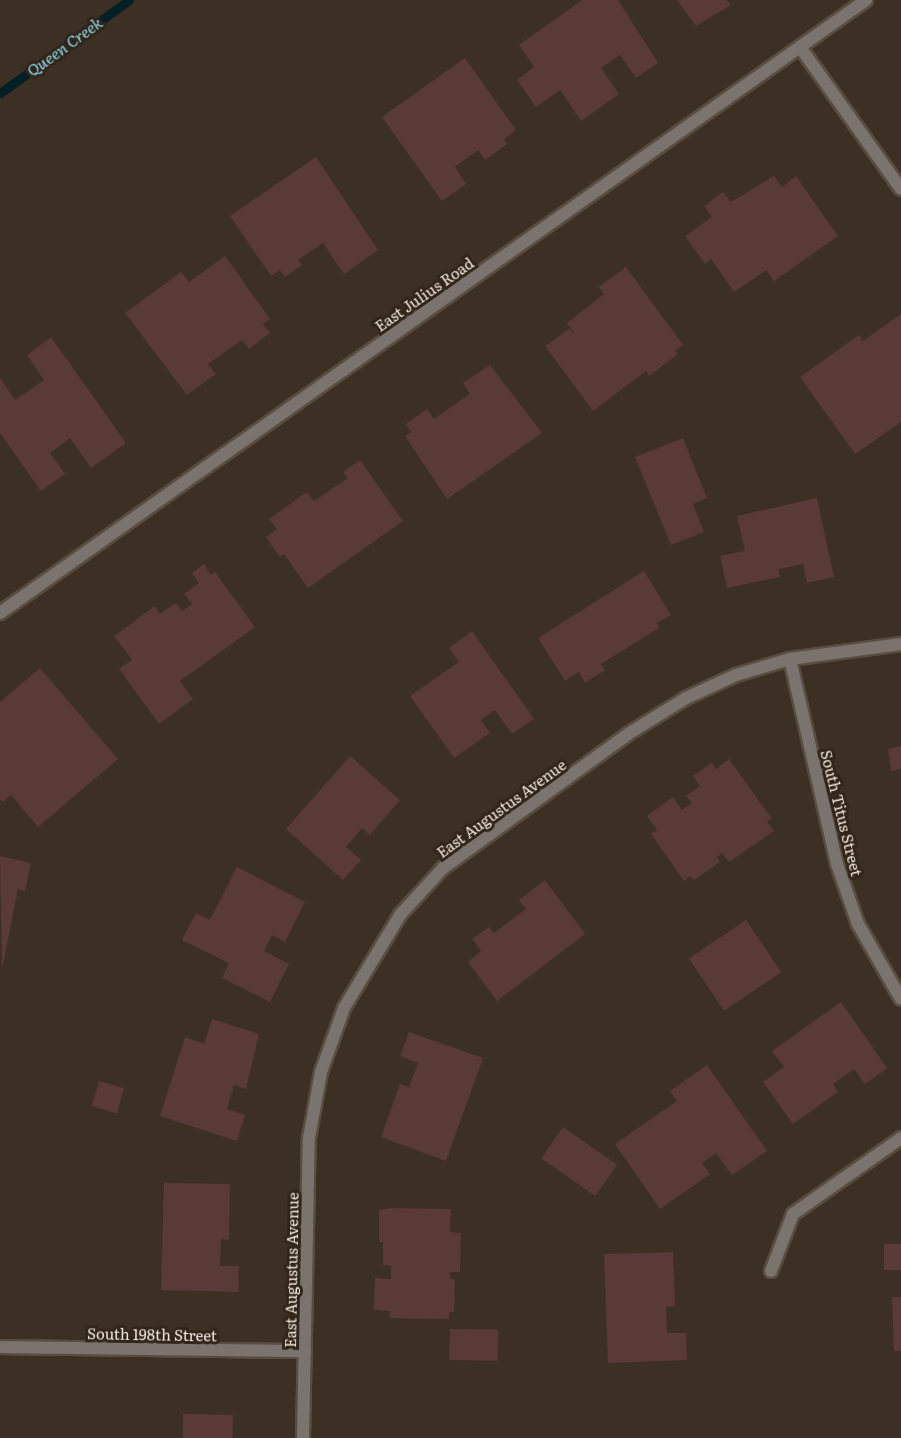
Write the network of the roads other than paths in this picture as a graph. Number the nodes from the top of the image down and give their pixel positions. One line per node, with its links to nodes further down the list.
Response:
1 (866, 0): 2 (street, East Julius Road)
2 (800, 47): 3 (street); 4 (street, East Julius Road)
3 (901, 189)
4 (0, 613)
5 (901, 644): 6 (street, East Augustus Avenue)
6 (790, 659): 7 (street, South Titus Street); 11 (street, East Augustus Avenue)
7 (901, 999)
8 (901, 1138): 9 (street)
9 (771, 1271)
10 (0, 1347): 11 (street, South 198th Street)
11 (304, 1351): 12 (street, East Augustus Avenue)
12 (303, 1438)

